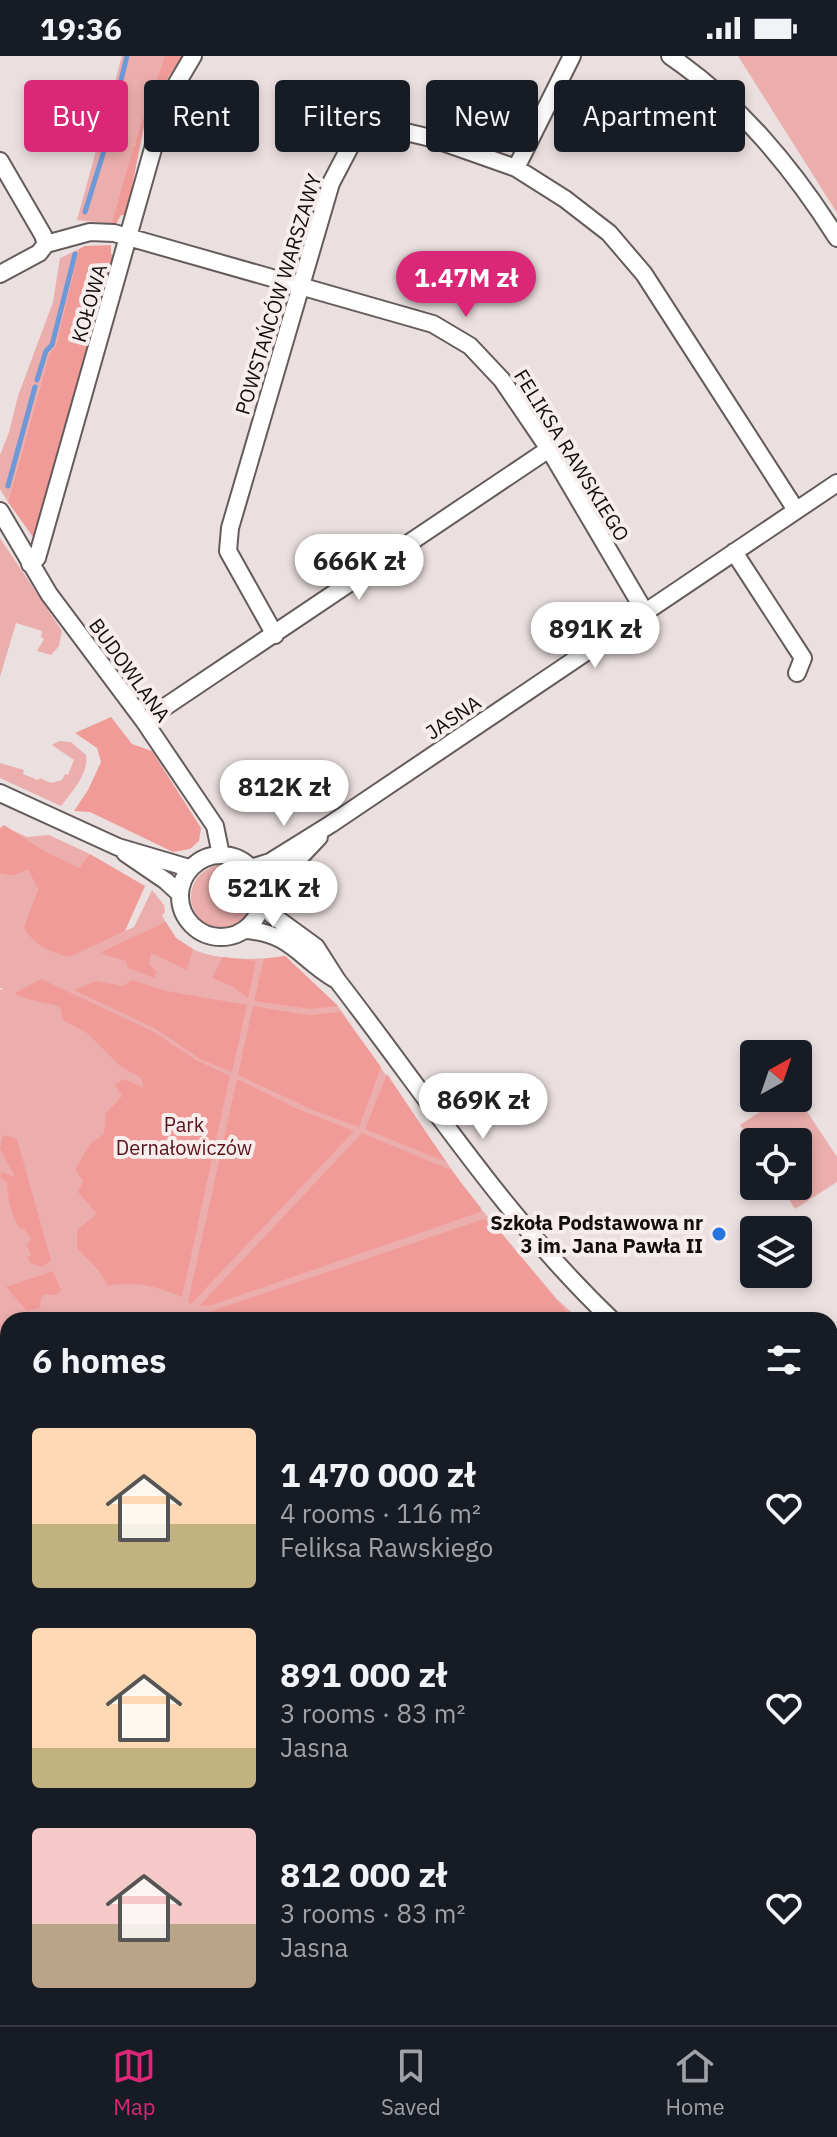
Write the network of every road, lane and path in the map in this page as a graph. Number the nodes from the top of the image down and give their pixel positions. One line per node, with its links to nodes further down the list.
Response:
1 (193, 56): 6 (street, KOŁOWA)
2 (572, 56): 5 (street)
3 (670, 56): 7 (street)
4 (0, 161): 8 (street)
5 (516, 168): 10 (street, POWSTAŃCÓW WARSZAWY); 13 (street, POWSTAŃCÓW WARSZAWY)
6 (128, 237): 8 (street, FELIKSA RAWSKIEGO); 10 (street, FELIKSA RAWSKIEGO); 16 (street, KOŁOWA)
7 (837, 238)
8 (46, 244): 9 (street, FELIKSA RAWSKIEGO)
9 (0, 274)
10 (300, 285): 11 (street, FELIKSA RAWSKIEGO); 18 (street, POWSTAŃCÓW WARSZAWY)
11 (549, 449): 17 (street, FELIKSA RAWSKIEGO); 18 (street)
12 (837, 483): 13 (street, JASNA)
13 (796, 510): 15 (street, JASNA)
14 (0, 511): 16 (street, BUDOWLANA)
15 (734, 552): 17 (street, JASNA); 19 (street)
16 (30, 564): 20 (street, BUDOWLANA)
17 (645, 612): 22 (street, JASNA)
18 (275, 635): 20 (street)
19 (797, 673)
20 (144, 721): 24 (street, BUDOWLANA)
21 (0, 793): 23 (street)
22 (331, 824): 26 (street, JASNA); 28 (street, JASNA)
23 (118, 847): 25 (street); 27 (street)
24 (221, 855): 25 (street); 26 (street)
25 (189, 868): 27 (street)
26 (251, 868): 28 (street)
27 (179, 893): 29 (street)
28 (263, 896): 29 (street); 30 (street)
29 (246, 930): 30 (street)
30 (337, 980): 31 (street)
31 (604, 1312)

